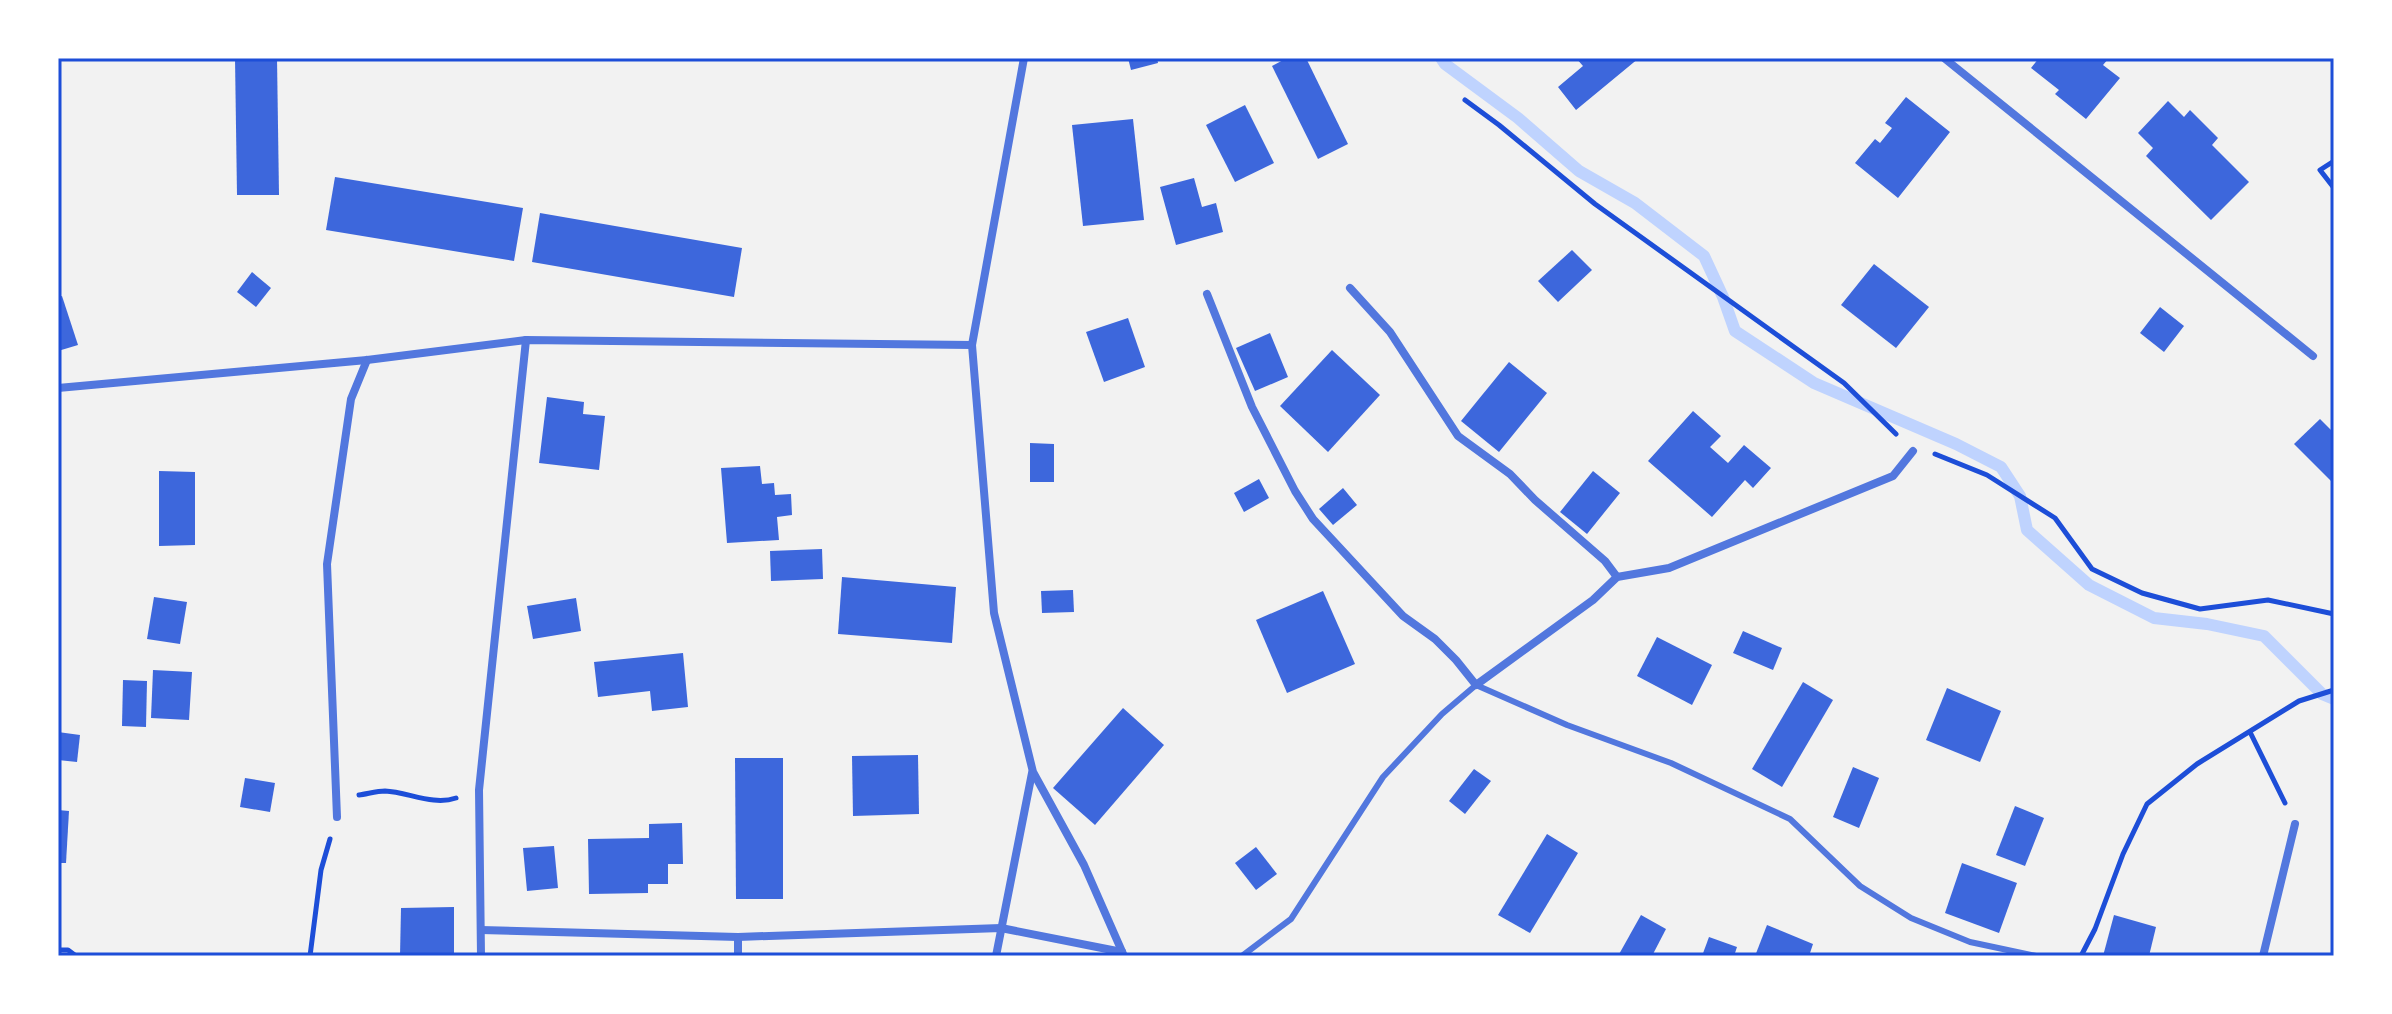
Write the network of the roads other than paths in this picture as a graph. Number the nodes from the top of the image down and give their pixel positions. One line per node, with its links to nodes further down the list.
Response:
1 (1024, 58): 6 (street)
2 (1944, 58): 7 (street)
3 (1350, 288): 11 (street)
4 (1207, 294): 12 (street)
5 (526, 340): 6 (street); 8 (street); 17 (street)
6 (972, 345): 13 (street)
7 (2313, 356)
8 (367, 360): 9 (street); 14 (street)
9 (58, 388)
10 (1913, 451): 11 (street)
11 (1617, 577): 12 (street)
12 (1476, 685): 23 (lane); 24 (lane)
13 (1033, 772): 16 (street); 19 (street)
14 (337, 817)
15 (2295, 824): 25 (street)
16 (1001, 928): 18 (street); 19 (street); 22 (street)
17 (481, 930): 18 (street); 20 (street)
18 (738, 937): 21 (street)
19 (1123, 954)
20 (481, 956)
21 (738, 956)
22 (996, 956)
23 (1242, 956)
24 (2036, 956)
25 (2263, 956)

